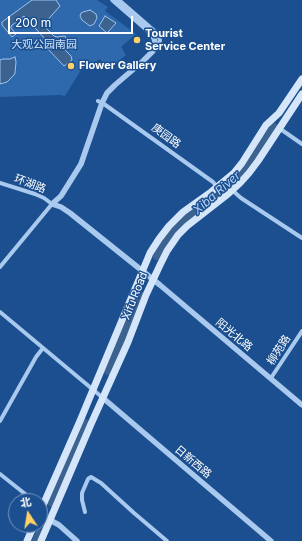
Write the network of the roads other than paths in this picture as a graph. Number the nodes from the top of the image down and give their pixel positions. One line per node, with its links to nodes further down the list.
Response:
1 (113, 0): 3 (street)
2 (119, 0): 3 (street)
3 (153, 51): 6 (street)
4 (302, 78): 10 (main road, Xifu Road)
5 (302, 94): 7 (main road, Xifu Road)
6 (100, 102): 10 (street, 庚园路); 12 (street)
7 (279, 128): 8 (street); 11 (main road, Xifu Road)
8 (302, 144)
9 (0, 183): 12 (street, 环湖路)
10 (218, 187): 15 (main road, Xifu Road)
11 (232, 190): 13 (street); 16 (main road, Xifu Road)
12 (52, 204): 14 (street); 15 (street, 阳光北路)
13 (302, 238)
14 (0, 267)
15 (143, 271): 16 (street, 阳光北路); 21 (main road, Xifu Road)
16 (153, 280): 20 (street, 阳光北路); 22 (main road, Xifu Road)
17 (0, 312): 19 (street)
18 (302, 331): 20 (street, 柳苑路)
19 (43, 348): 21 (street); 24 (street)
20 (271, 378): 23 (street, 阳光北路)
21 (93, 390): 22 (street); 27 (main road, Xifu Road)
22 (103, 398): 29 (main road, Xifu Road); 33 (street, 日新西路)
23 (302, 405)
24 (0, 421)
25 (0, 474): 26 (street)
26 (24, 493)
27 (48, 493)
28 (85, 512): 32 (street)
29 (50, 520): 30 (main road, Xifu Road); 31 (street)
30 (41, 541)
31 (78, 541)
32 (167, 541)
33 (271, 541)

